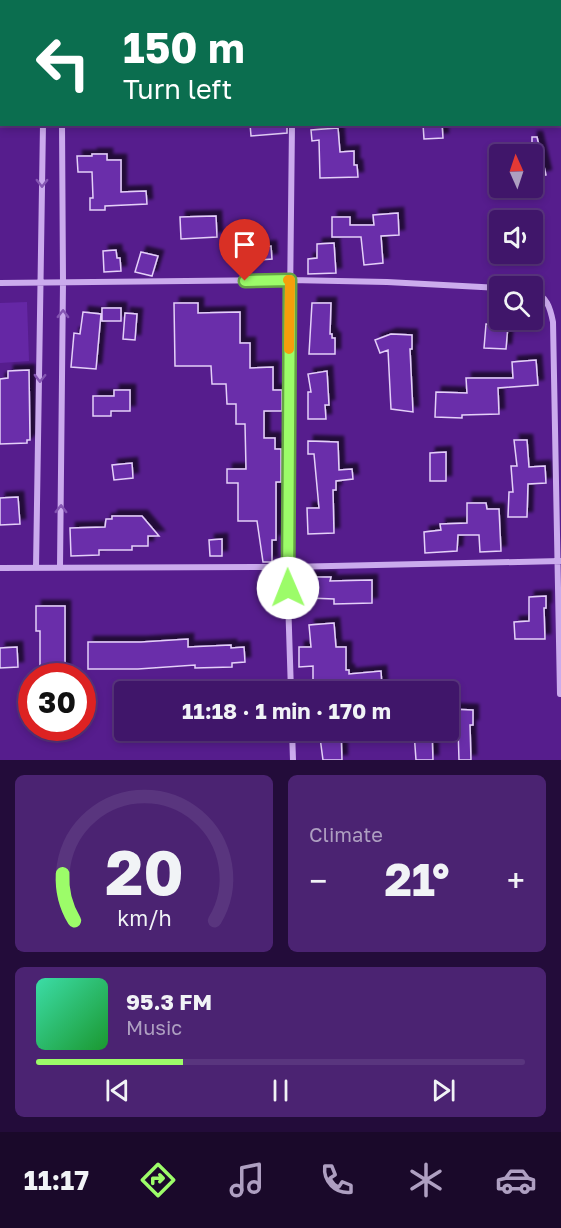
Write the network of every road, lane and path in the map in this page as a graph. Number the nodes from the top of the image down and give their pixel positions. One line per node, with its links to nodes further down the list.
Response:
1 (43, 126): 7 (street, one-way to 7)
2 (62, 126): 5 (street)
3 (292, 126): 4 (street)
4 (290, 280): 5 (street); 8 (street); 12 (street)
5 (63, 282): 7 (street); 11 (street, one-way to 5)
6 (0, 283): 7 (street)
7 (42, 284): 14 (street, one-way to 14)
8 (489, 287)
9 (543, 296): 10 (street)
10 (559, 561): 12 (street); 16 (street)
11 (60, 567): 12 (street); 14 (street)
12 (287, 567): 15 (street)
13 (0, 568): 14 (street)
14 (36, 568)
15 (291, 681)
16 (560, 694)
17 (292, 741): 18 (street)
18 (293, 760)

